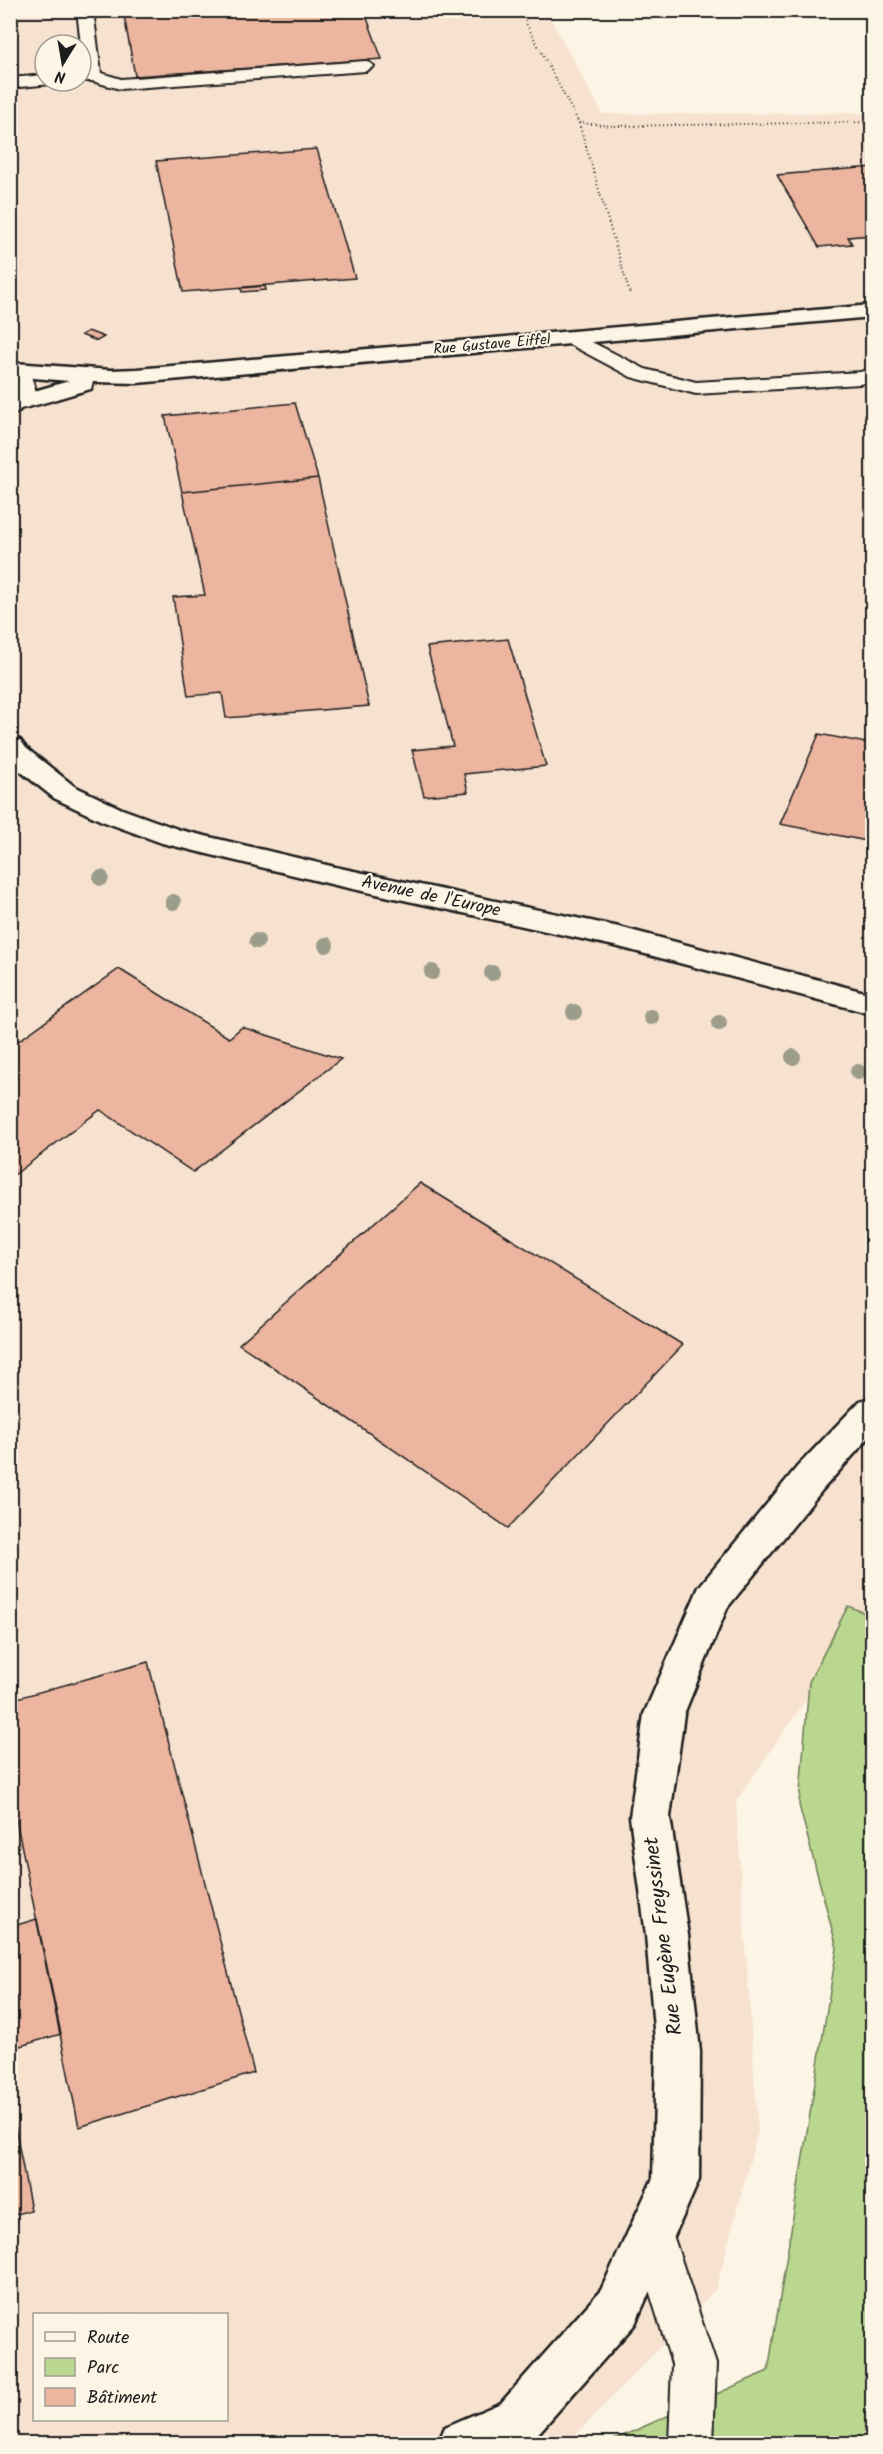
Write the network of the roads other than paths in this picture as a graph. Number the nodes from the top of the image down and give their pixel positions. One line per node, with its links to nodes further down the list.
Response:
1 (85, 10): 2 (lane)
2 (86, 33)
3 (366, 66): 4 (lane)
4 (93, 78)
5 (33, 81): 6 (lane)
6 (10, 83)
7 (873, 312): 8 (street, Rue Gustave Eiffel)
8 (572, 338): 10 (lane); 11 (street, Rue Gustave Eiffel)
9 (12, 369): 11 (street); 12 (street)
10 (873, 375)
11 (111, 377): 12 (street)
12 (13, 406)
13 (10, 746): 14 (street, Avenue de l'Europe)
14 (873, 1004)
15 (873, 1411): 16 (street, Rue Eugène Freyssinet)
16 (652, 2232): 17 (street, Rue Eugène Freyssinet); 18 (lane)
17 (462, 2444)
18 (691, 2444)

